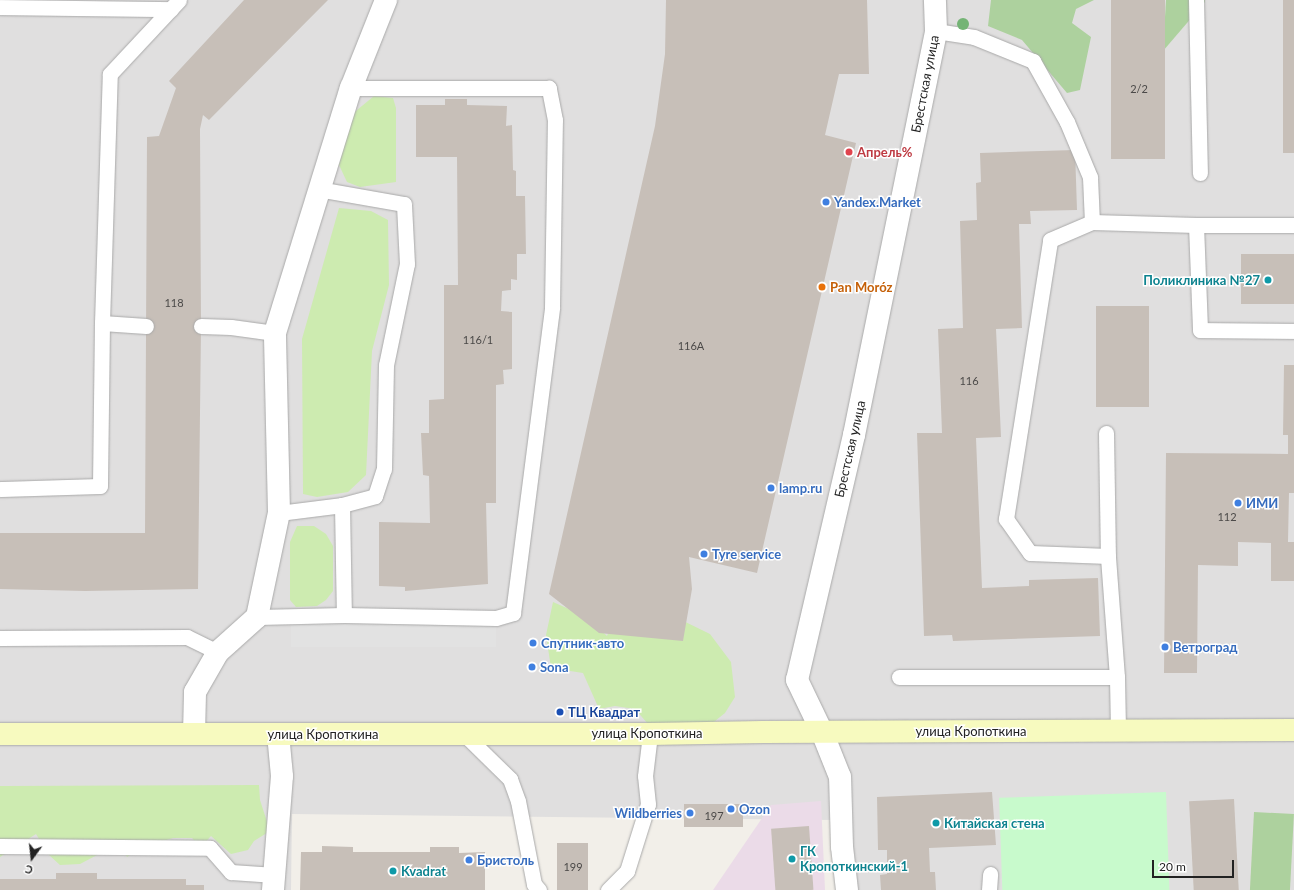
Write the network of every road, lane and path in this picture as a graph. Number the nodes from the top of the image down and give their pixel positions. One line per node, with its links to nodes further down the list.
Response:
1 (386, 0): 7 (street)
2 (935, 0): 6 (street, Брестская улица)
3 (1196, 0): 8 (lane)
4 (175, 4): 5 (lane); 13 (lane)
5 (0, 7)
6 (936, 31): 10 (lane); 31 (street, Брестская улица)
7 (351, 88): 9 (street); 23 (lane)
8 (1200, 173)
9 (318, 189): 17 (street); 20 (lane)
10 (1092, 222): 11 (lane); 22 (lane)
11 (1196, 225): 12 (lane); 16 (lane)
12 (1294, 225)
13 (102, 323): 14 (lane); 19 (lane)
14 (146, 326)
15 (201, 326): 17 (lane)
16 (1294, 331)
17 (275, 332): 21 (street)
18 (1106, 433): 22 (lane)
19 (0, 489)
20 (342, 505): 21 (lane); 23 (lane)
21 (279, 513): 24 (street)
22 (1108, 556): 28 (lane)
23 (344, 615): 24 (lane)
24 (257, 617): 26 (street)
25 (0, 638): 26 (lane)
26 (218, 652): 34 (street)
27 (899, 677): 28 (lane)
28 (1117, 677): 29 (lane)
29 (1118, 730): 30 (main road, улица Кропоткина); 31 (main road, улица Кропоткина)
30 (1294, 730)
31 (822, 732): 36 (main road, улица Кропоткина); 44 (street, Брестская улица)
32 (463, 733): 35 (main road, улица Кропоткина); 36 (main road, улица Кропоткина); 41 (lane)
33 (0, 734): 34 (main road, улица Кропоткина)
34 (194, 734): 35 (main road, улица Кропоткина)
35 (278, 734): 40 (street)
36 (650, 734): 38 (lane)
37 (0, 846): 40 (lane)
38 (627, 872): 42 (lane); 43 (lane)
39 (990, 874): 45 (lane)
40 (274, 883)
41 (536, 888)
42 (608, 890)
43 (622, 890)
44 (846, 890)
45 (989, 890)

